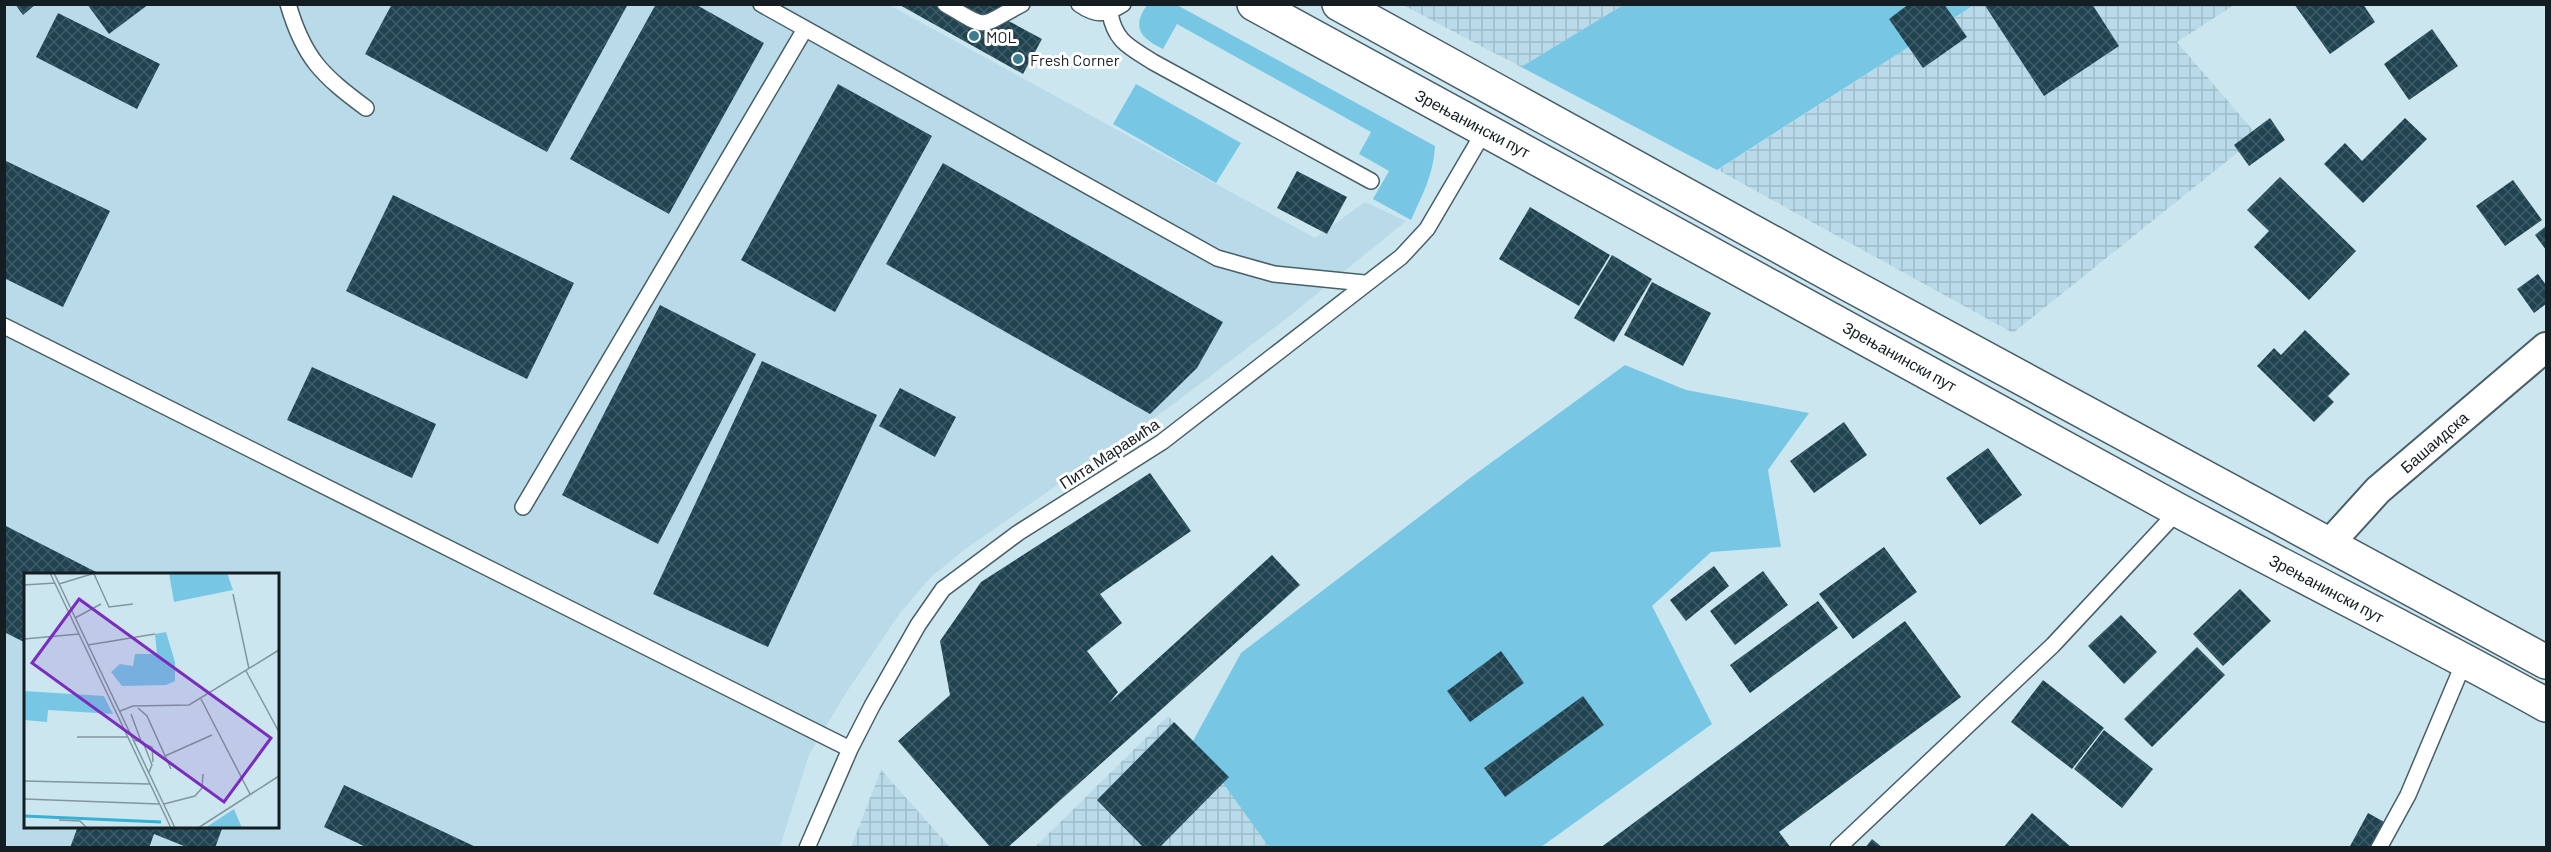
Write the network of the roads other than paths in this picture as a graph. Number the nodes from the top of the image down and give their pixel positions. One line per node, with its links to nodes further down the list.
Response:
1 (288, 4): 11 (lane)
2 (761, 4): 10 (lane)
3 (945, 4): 8 (lane)
4 (1079, 4): 9 (lane)
5 (1124, 4): 9 (lane)
6 (1254, 4): 12 (main road, Зрењанински пут)
7 (1339, 4): 19 (main road)
8 (1011, 6)
9 (1110, 13): 13 (lane)
10 (805, 29): 14 (lane); 17 (lane)
11 (366, 108)
12 (1485, 130): 14 (lane, Пита Маравића); 18 (main road, Зрењанински пут)
13 (1371, 181)
14 (1364, 283): 23 (lane, Пита Маравића)
15 (4, 326): 23 (lane)
16 (2547, 347): 19 (street, Башаидска)
17 (523, 507)
18 (2179, 510): 20 (main road, Зрењанински пут); 25 (lane)
19 (2329, 544): 21 (main road)
20 (2465, 660): 22 (main road, Зрењанински пут); 26 (lane)
21 (2547, 662)
22 (2547, 705)
23 (850, 749): 24 (lane, Пита Маравића)
24 (807, 848)
25 (1838, 848)
26 (2379, 848)

